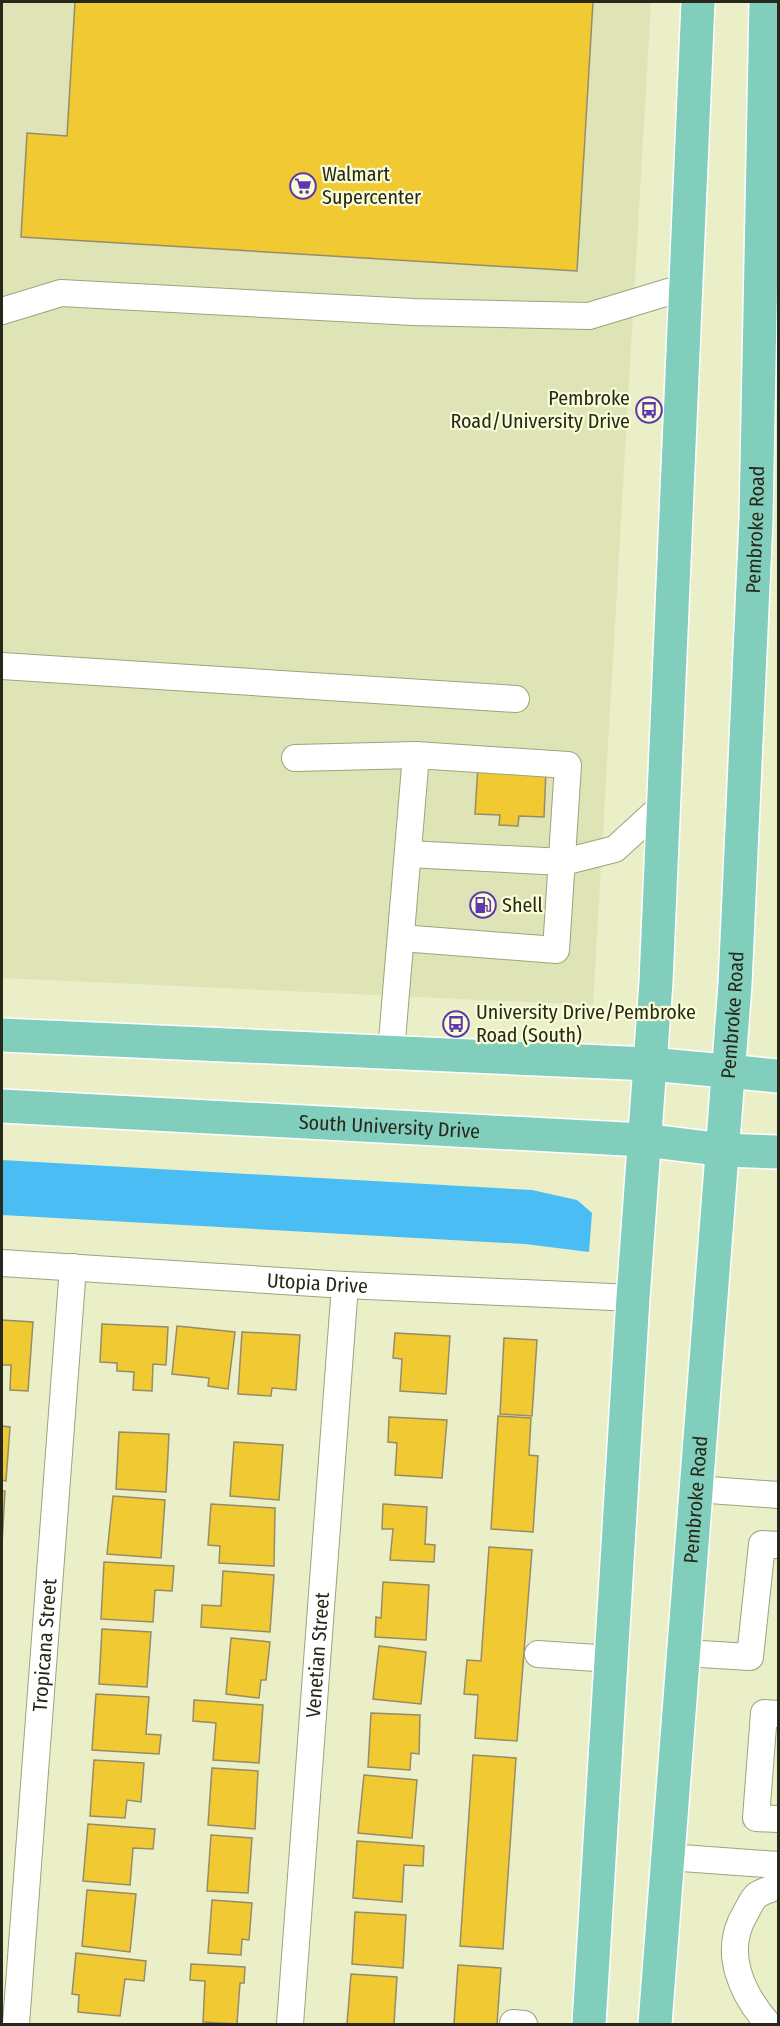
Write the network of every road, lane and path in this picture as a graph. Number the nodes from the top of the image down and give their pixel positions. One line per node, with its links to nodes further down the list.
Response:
1 (698, 2): 3 (main road)
2 (766, 2): 5 (main road, Pembroke Road)
3 (685, 287): 4 (street); 10 (main road)
4 (2, 311)
5 (767, 515): 17 (main road, Pembroke Road)
6 (2, 666): 7 (street)
7 (516, 699)
8 (416, 755): 9 (street); 11 (street); 12 (street)
9 (295, 758)
10 (663, 804): 12 (street); 16 (main road)
11 (408, 854): 12 (street); 13 (street)
12 (564, 862): 13 (street)
13 (401, 938): 15 (street)
14 (2, 1035): 15 (main road)
15 (391, 1052): 16 (main road)
16 (650, 1064): 17 (main road); 20 (main road)
17 (730, 1073): 18 (main road); 21 (main road, Pembroke Road)
18 (778, 1076)
19 (2, 1106): 20 (main road, South University Drive)
20 (644, 1140): 21 (main road, South University Drive); 26 (main road)
21 (724, 1150): 22 (main road, South University Drive); 27 (main road, Pembroke Road)
22 (778, 1152)
23 (2, 1263): 24 (street, Utopia Drive)
24 (73, 1267): 25 (street, Utopia Drive); 38 (street, Tropicana Street)
25 (345, 1285): 26 (street, Utopia Drive); 39 (street, Venetian Street)
26 (633, 1298): 32 (main road)
27 (696, 1489): 28 (street); 30 (main road, Pembroke Road)
28 (778, 1495)
29 (778, 1545): 30 (street)
30 (684, 1653): 35 (main road, Pembroke Road)
31 (538, 1654): 32 (street)
32 (611, 1659): 40 (main road)
33 (778, 1714): 34 (street)
34 (778, 1819)
35 (668, 1857): 36 (street); 41 (main road, Pembroke Road)
36 (778, 1865)
37 (778, 1886): 42 (street)
38 (16, 2025)
39 (290, 2025)
40 (589, 2025)
41 (655, 2025)
42 (768, 2025)

